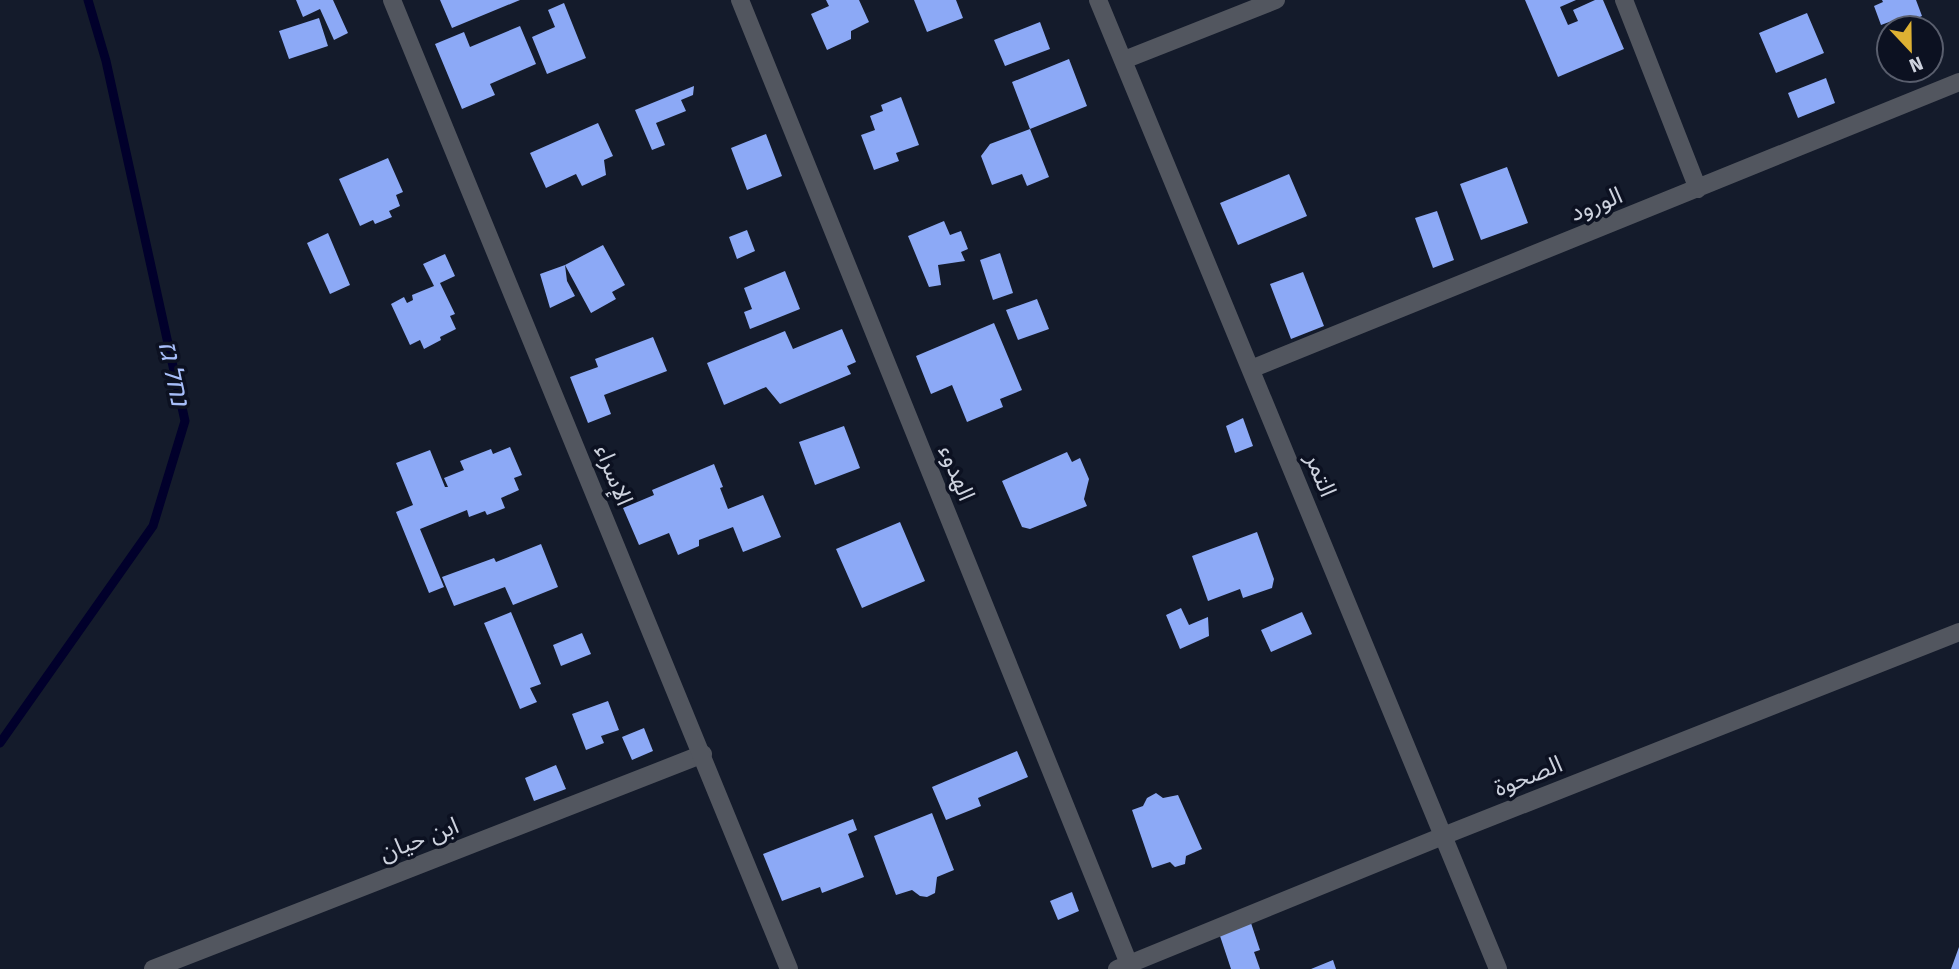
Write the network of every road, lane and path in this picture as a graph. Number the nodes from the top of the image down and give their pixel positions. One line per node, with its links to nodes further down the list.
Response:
1 (392, 0): 11 (street, الإسراء)
2 (740, 0): 13 (street, الهدوء)
3 (1098, 0): 6 (street, التمر)
4 (1276, 0): 6 (street)
5 (1624, 0): 8 (street)
6 (1124, 60): 9 (street, التمر)
7 (1959, 82): 8 (street, الورود)
8 (1698, 189): 9 (street, الورود)
9 (1251, 369): 12 (street, التمر)
10 (1959, 632): 12 (street, الصحوة)
11 (703, 754): 14 (street, ابن حيان); 15 (street, الإسراء)
12 (1443, 836): 13 (street, الصحوة); 16 (street, التمر)
13 (1123, 967)
14 (153, 969)
15 (789, 969)
16 (1498, 969)

